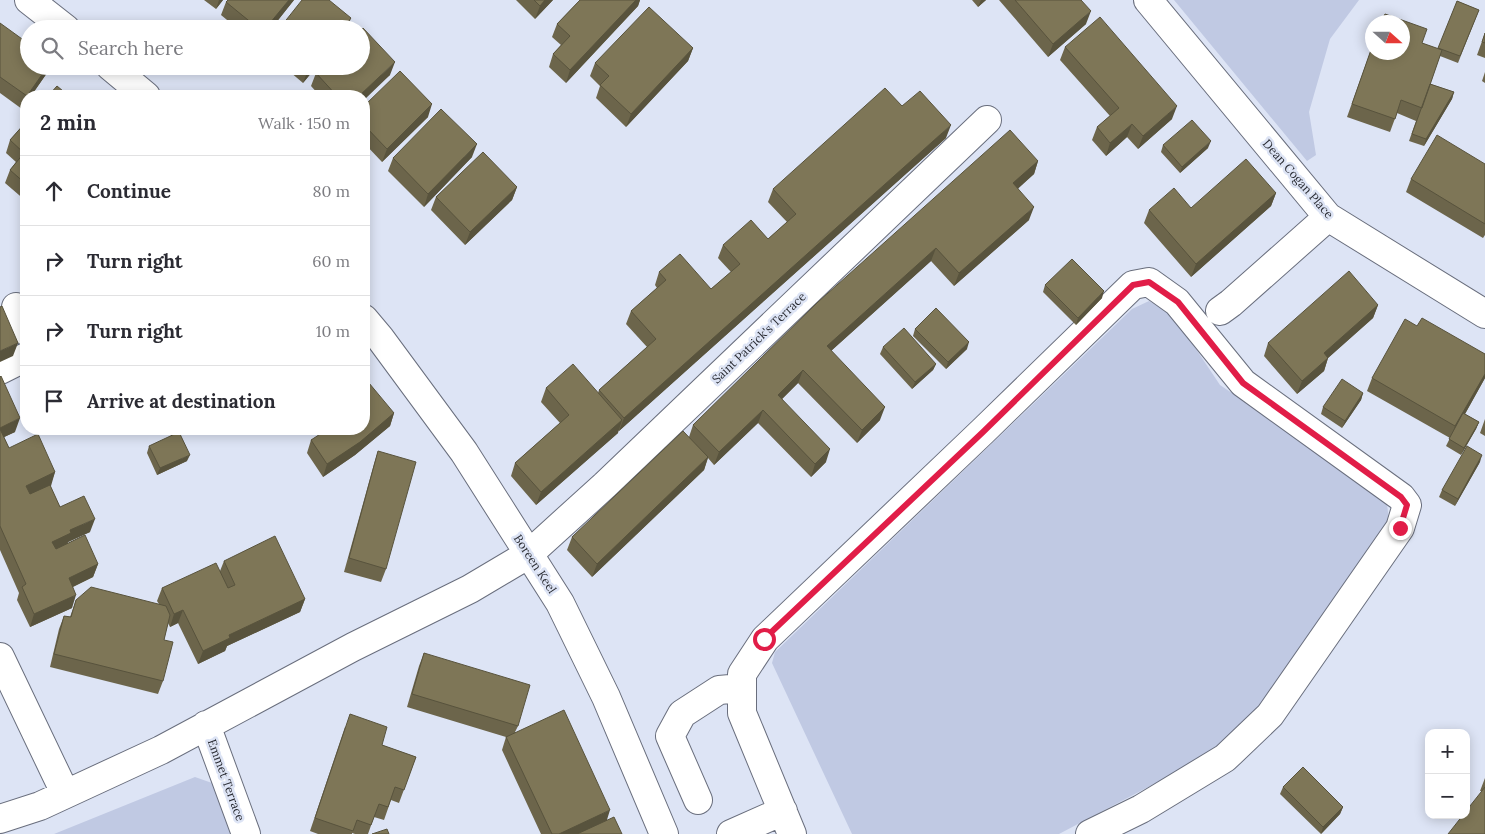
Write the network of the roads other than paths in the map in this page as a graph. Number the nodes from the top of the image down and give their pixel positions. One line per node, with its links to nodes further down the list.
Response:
1 (29, 0): 3 (street)
2 (1148, 0): 7 (street, Dean Cogan Place)
3 (55, 20)
4 (121, 75): 5 (street)
5 (139, 90)
6 (987, 120): 13 (street, Saint Patrick's Terrace)
7 (1328, 217): 8 (street); 9 (street, Dean Cogan Place)
8 (1220, 311)
9 (1485, 314)
10 (370, 326): 13 (street, Boreen Keel)
11 (20, 360): 12 (street)
12 (0, 370)
13 (529, 554): 16 (street, Saint Patrick's Terrace); 22 (street, Boreen Keel)
14 (0, 657): 17 (street)
15 (742, 688): 18 (street); 20 (street); 24 (street)
16 (206, 725): 17 (street, Saint Patrick's Terrace); 21 (street, Emmet Terrace)
17 (65, 793): 19 (street, Saint Patrick's Terrace)
18 (698, 800)
19 (0, 819)
20 (787, 822): 23 (street)
21 (246, 834)
22 (664, 834)
23 (732, 834)
24 (1090, 834)

